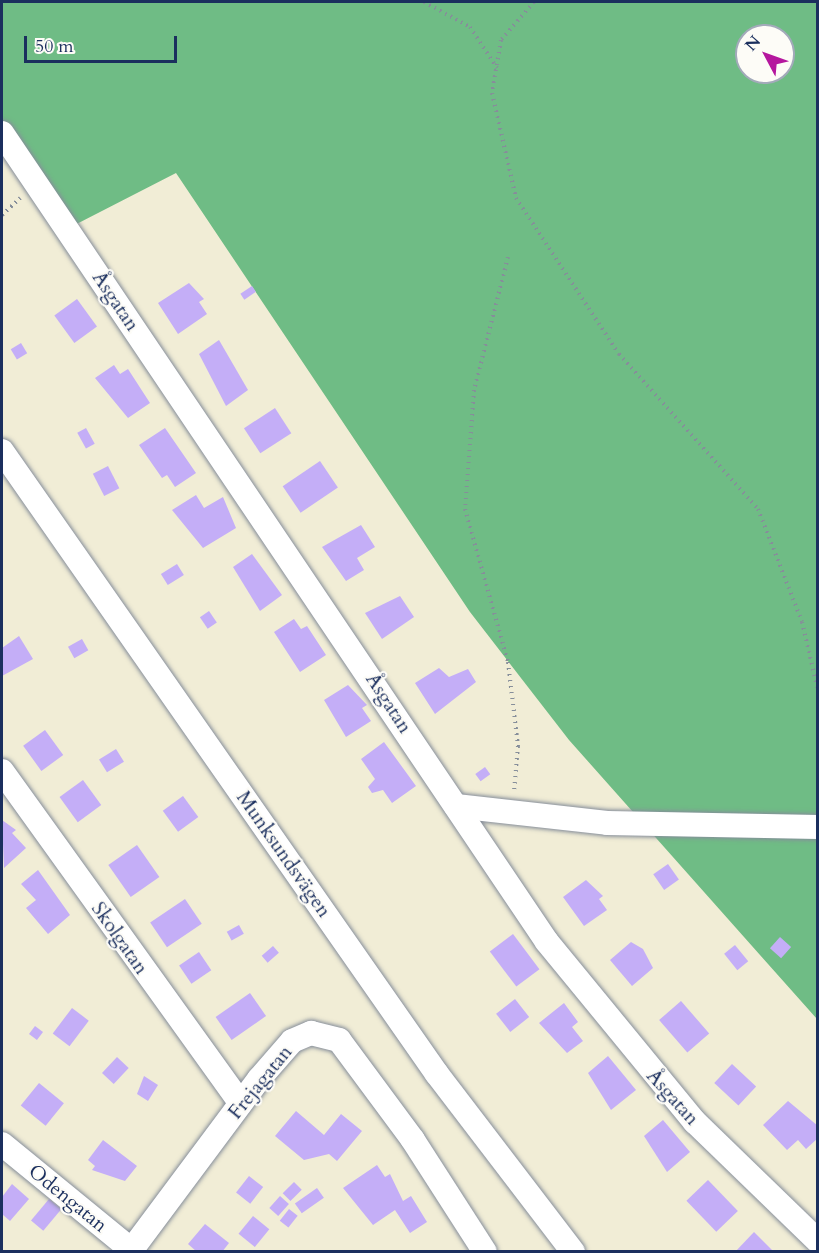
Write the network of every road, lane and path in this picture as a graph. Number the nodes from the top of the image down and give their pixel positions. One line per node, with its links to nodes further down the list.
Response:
1 (424, 2): 3 (path)
2 (534, 2): 3 (path)
3 (498, 69): 7 (path)
4 (2, 133): 9 (street, Åsgatan)
5 (508, 257): 10 (path)
6 (2, 451): 17 (street, Munksundsvägen)
7 (818, 691)
8 (2, 771): 12 (street, Skolgatan)
9 (456, 806): 10 (street); 14 (street, Åsgatan)
10 (513, 810): 11 (street)
11 (818, 827)
12 (241, 1103): 15 (street, Frejagatan); 16 (street, Frejagatan)
13 (2, 1144): 15 (street, Odengatan)
14 (818, 1241)
15 (132, 1251)
16 (485, 1251)
17 (573, 1251)

